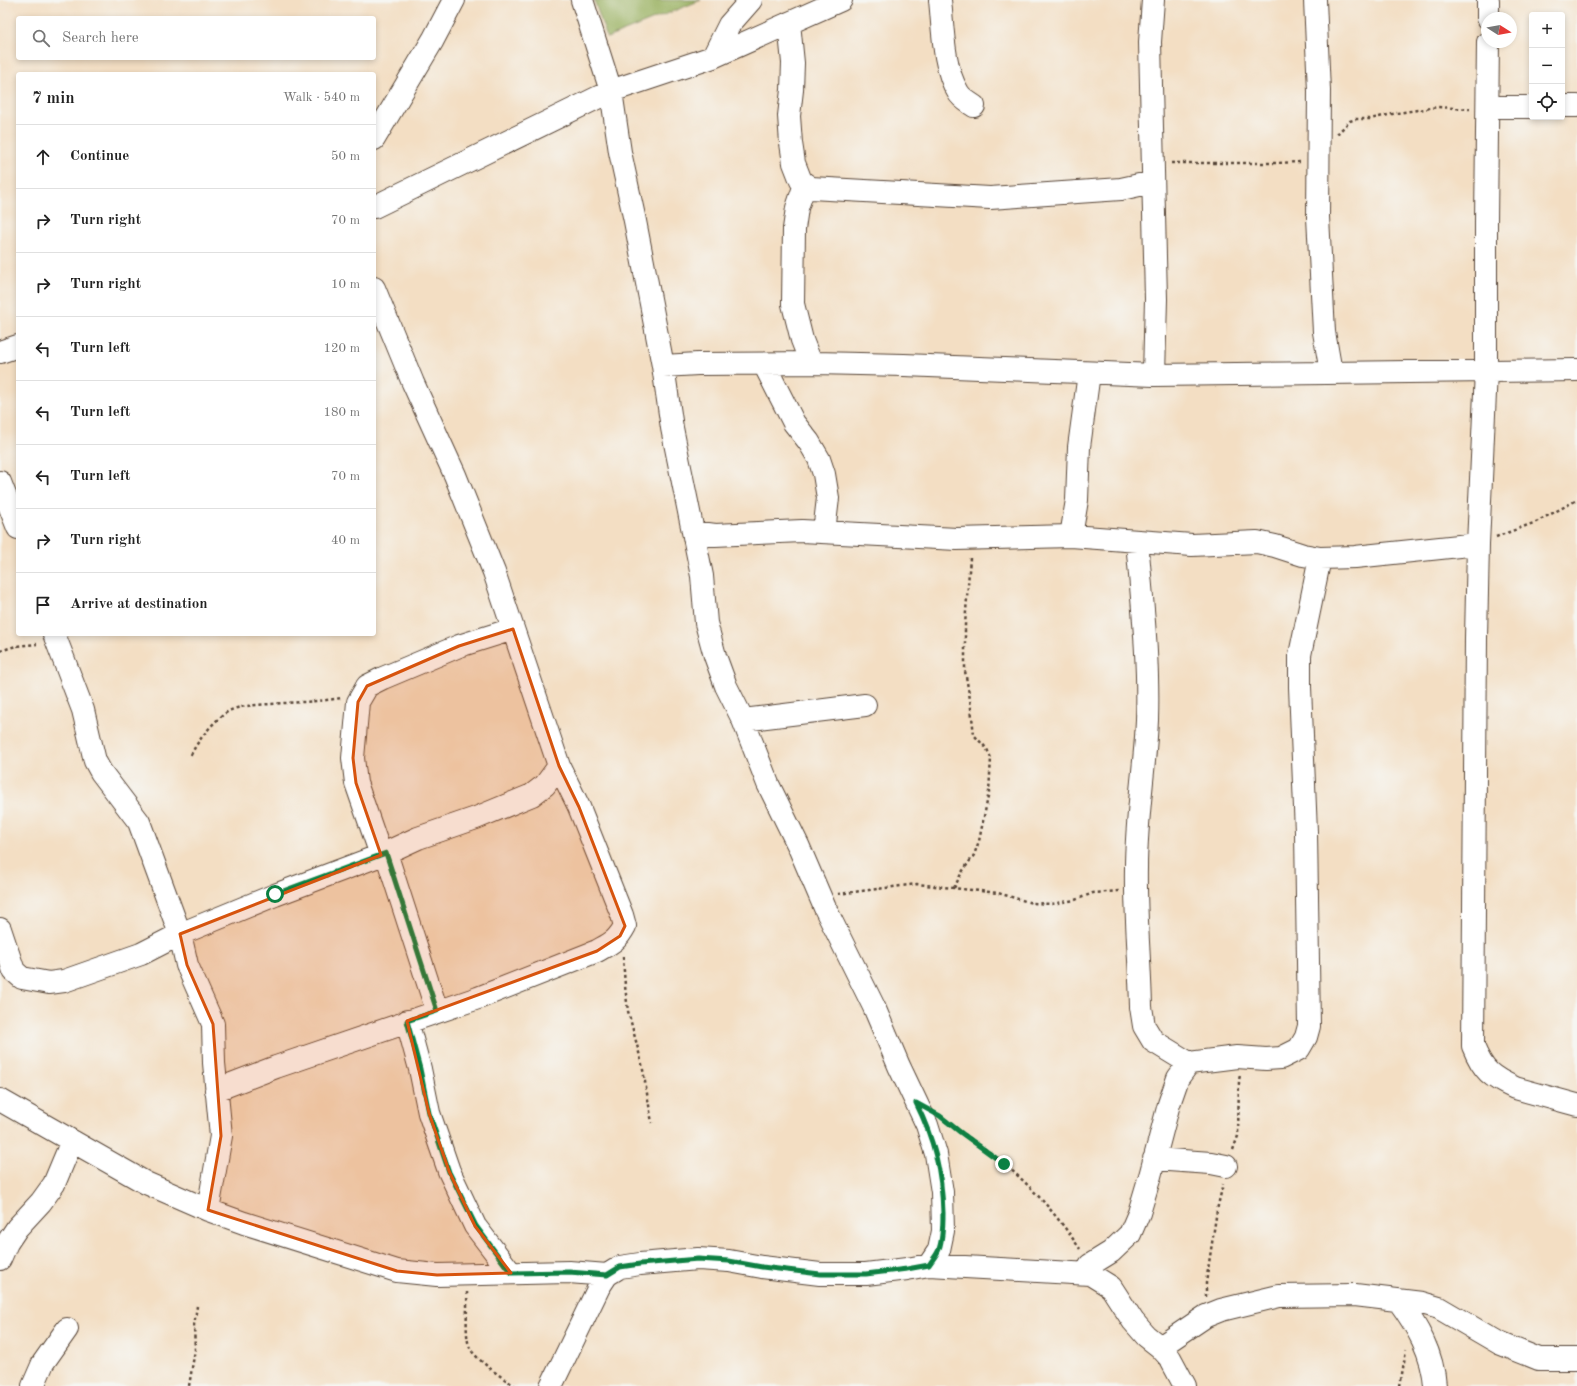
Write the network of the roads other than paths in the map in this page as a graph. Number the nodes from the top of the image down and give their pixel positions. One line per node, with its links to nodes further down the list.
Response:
1 (454, 0): 19 (street)
2 (582, 0): 13 (street)
3 (751, 0): 12 (street)
4 (841, 0): 10 (street)
5 (940, 0): 14 (street)
6 (1153, 0): 20 (street)
7 (1315, 0): 31 (street)
8 (1488, 0): 9 (street)
9 (1488, 12)
10 (789, 23): 12 (street); 21 (street)
11 (1488, 48): 18 (street)
12 (714, 57): 13 (street)
13 (611, 91): 22 (street); 28 (street)
14 (974, 106)
15 (1565, 106): 16 (street)
16 (1577, 106)
17 (1529, 107): 18 (street)
18 (1488, 109): 30 (street)
19 (376, 136)
20 (1153, 172): 21 (street); 33 (street)
21 (805, 184): 26 (street)
22 (376, 206)
23 (376, 293): 44 (street)
24 (16, 347): 25 (street)
25 (0, 352)
26 (811, 363): 27 (street); 32 (street)
27 (764, 364): 28 (street); 38 (street)
28 (663, 366): 37 (street)
29 (1577, 370): 30 (street)
30 (1486, 371): 31 (street); 42 (street)
31 (1331, 372): 33 (street)
32 (1089, 373): 33 (street); 35 (street)
33 (1154, 375)
34 (0, 482): 36 (street)
35 (1076, 500): 39 (street); 40 (street)
36 (16, 523)
37 (693, 532): 38 (street); 47 (street)
38 (824, 532): 39 (street)
39 (1071, 536): 40 (street)
40 (1115, 539): 41 (street)
41 (1137, 541): 43 (street); 54 (street)
42 (1478, 544): 43 (street); 57 (street)
43 (1320, 558): 54 (street)
44 (513, 629): 48 (street); 49 (street)
45 (56, 639): 51 (street)
46 (865, 705): 47 (street)
47 (743, 720): 63 (street)
48 (559, 766): 49 (street); 52 (street)
49 (384, 854): 51 (street); 52 (street)
50 (0, 929): 51 (street)
51 (180, 934): 55 (street)
52 (437, 1011): 53 (street)
53 (407, 1021): 55 (street); 65 (street)
54 (1189, 1063): 59 (street)
55 (216, 1090): 61 (street)
56 (0, 1100): 58 (street)
57 (1577, 1105)
58 (72, 1141): 61 (street); 62 (street)
59 (1154, 1159): 60 (street); 64 (street)
60 (1226, 1166)
61 (208, 1210): 65 (street)
62 (0, 1259)
63 (929, 1265): 66 (street); 69 (street)
64 (1090, 1265)
65 (511, 1273): 66 (street)
66 (607, 1275): 72 (street)
67 (1398, 1300): 69 (street); 70 (street); 74 (street)
68 (67, 1329): 71 (street)
69 (1160, 1347): 73 (street)
70 (1577, 1359)
71 (33, 1386)
72 (550, 1386)
73 (1185, 1386)
74 (1435, 1386)

